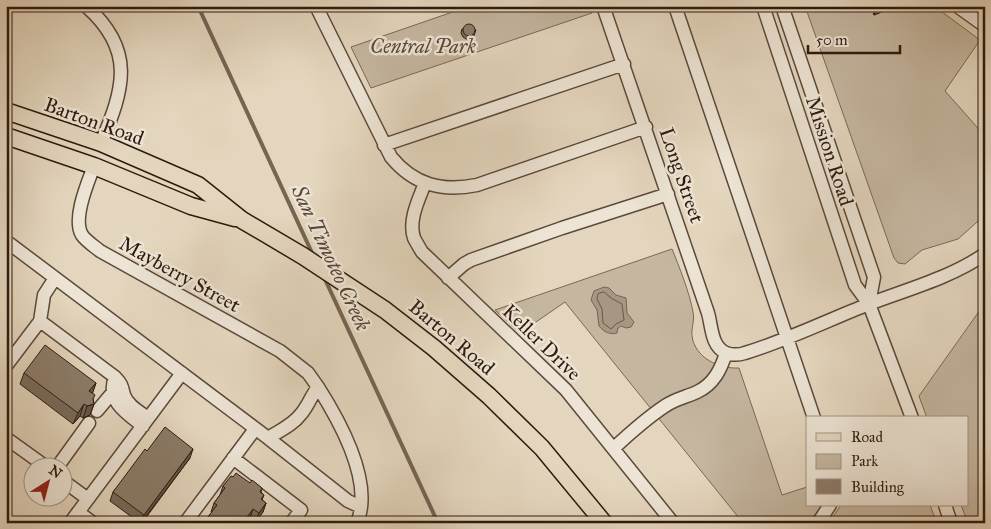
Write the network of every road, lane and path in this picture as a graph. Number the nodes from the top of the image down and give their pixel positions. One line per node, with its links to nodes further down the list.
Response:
1 (86, 6): 13 (street)
2 (316, 6): 14 (street)
3 (603, 6): 9 (street, Long Street)
4 (675, 6): 25 (street)
5 (763, 6): 23 (street, Mission Road)
6 (782, 6): 23 (street, Mission Road)
7 (957, 6): 8 (street)
8 (985, 26)
9 (624, 64): 11 (street, Long Street); 14 (street)
10 (6, 111): 13 (main road, Barton Road)
11 (646, 127): 16 (street); 17 (street, Long Street)
12 (6, 136): 15 (main road, Barton Road)
13 (102, 143): 18 (main road, Barton Road)
14 (384, 145): 16 (street)
15 (94, 166): 18 (main road, Barton Road); 30 (street, Mayberry Street)
16 (425, 183): 22 (street, Keller Drive)
17 (668, 194): 22 (street); 26 (street, Long Street)
18 (242, 220): 55 (main road, Barton Road)
19 (6, 241): 21 (street)
20 (985, 254): 23 (street)
21 (55, 278): 24 (street); 28 (street)
22 (448, 278): 40 (street, Keller Drive)
23 (869, 304): 25 (street); 34 (street, Mission Road)
24 (40, 321): 27 (street); 29 (street)
25 (787, 338): 26 (street); 33 (street)
26 (726, 353): 40 (street)
27 (6, 366)
28 (182, 373): 35 (street); 37 (street)
29 (116, 377): 31 (street); 35 (street)
30 (318, 387): 39 (street); 48 (street, Mayberry Street)
31 (113, 392): 32 (street); 35 (street)
32 (97, 411)
33 (813, 416)
34 (911, 416)
35 (145, 422): 45 (street)
36 (89, 423): 42 (street)
37 (255, 429): 39 (street); 43 (street)
38 (6, 438): 41 (street)
39 (268, 438): 48 (street)
40 (614, 448): 56 (street, Keller Drive)
41 (31, 456)
42 (65, 456)
43 (233, 458): 52 (street); 53 (street)
44 (72, 487): 45 (street)
45 (88, 499): 49 (street)
46 (829, 506): 57 (street)
47 (945, 506): 58 (street)
48 (361, 507): 54 (street)
49 (78, 512): 50 (street); 51 (street)
50 (70, 523)
51 (93, 523)
52 (185, 523)
53 (291, 523)
54 (356, 523)
55 (604, 523)
56 (673, 523)
57 (818, 523)
58 (951, 523)

